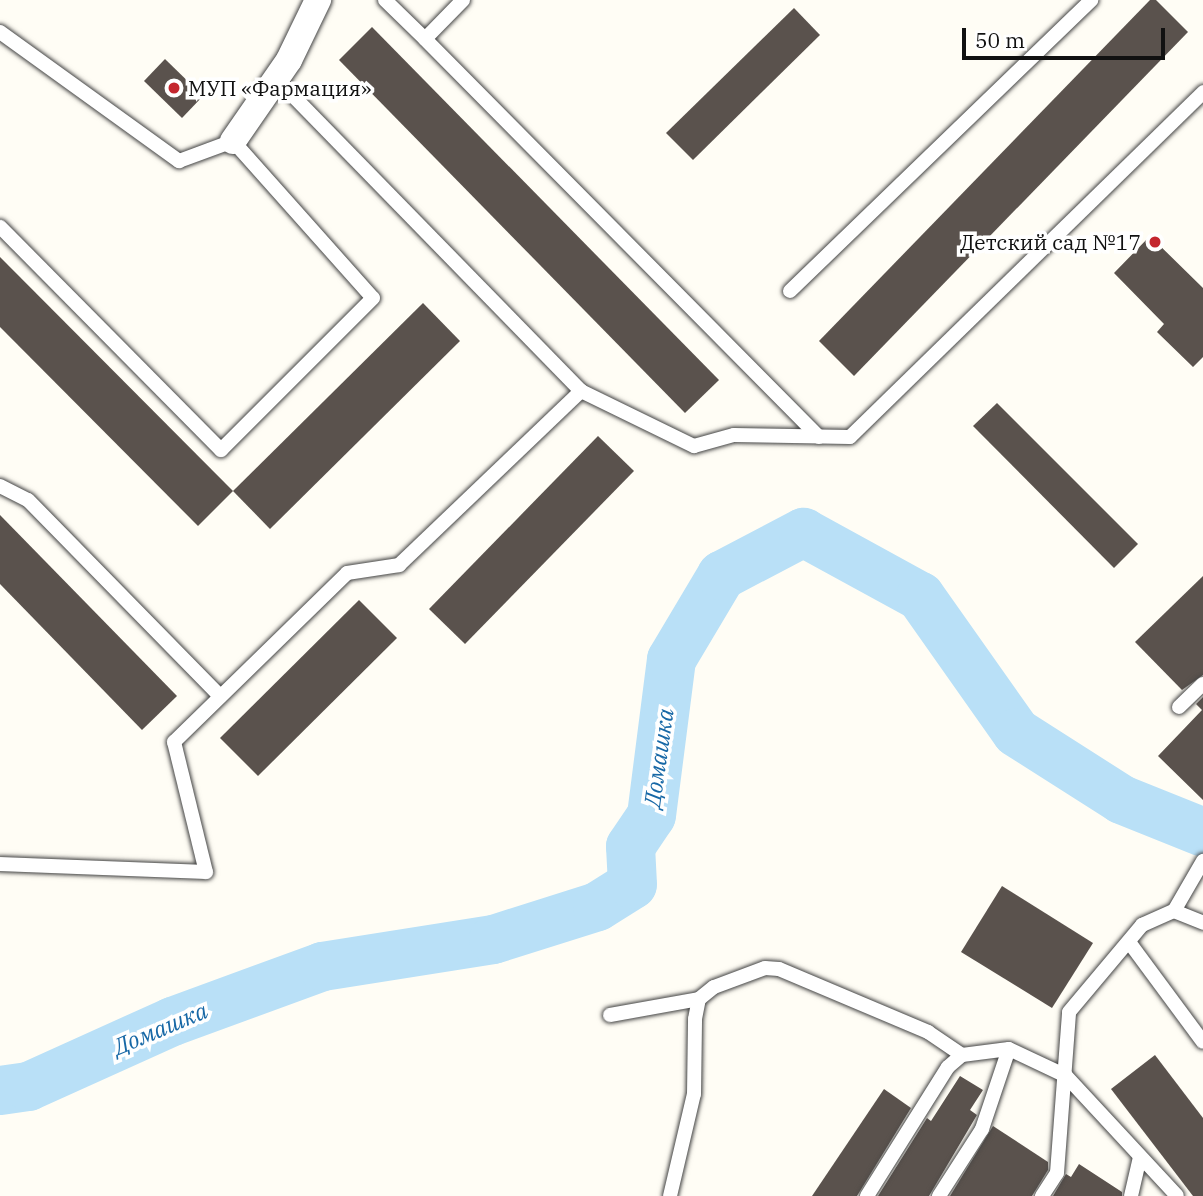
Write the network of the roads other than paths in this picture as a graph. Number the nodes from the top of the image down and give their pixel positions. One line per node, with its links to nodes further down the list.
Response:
1 (318, 0): 7 (street)
2 (385, 0): 6 (lane)
3 (463, 0): 6 (lane)
4 (1091, 0): 11 (lane)
5 (0, 32): 9 (lane)
6 (425, 39): 13 (lane)
7 (276, 79): 9 (street); 12 (lane)
8 (1203, 92): 13 (lane)
9 (233, 141): 10 (lane)
10 (0, 227)
11 (790, 291)
12 (581, 391): 13 (lane); 16 (lane)
13 (818, 437)
14 (0, 486): 16 (lane)
15 (1203, 684): 17 (lane)
16 (220, 696): 19 (lane)
17 (1179, 707)
18 (1203, 861): 20 (lane)
19 (0, 864)
20 (1174, 911): 21 (lane); 22 (lane)
21 (1203, 923)
22 (1129, 942): 25 (lane); 28 (lane)
23 (699, 999): 24 (lane); 27 (lane); 30 (lane)
24 (610, 1015)
25 (1203, 1042)
26 (1009, 1049): 27 (lane); 28 (lane); 32 (lane)
27 (962, 1055): 31 (lane)
28 (1066, 1076): 29 (lane); 33 (lane)
29 (1140, 1157): 34 (lane); 35 (lane)
30 (670, 1196)
31 (867, 1196)
32 (939, 1196)
33 (1042, 1196)
34 (1132, 1196)
35 (1177, 1196)

